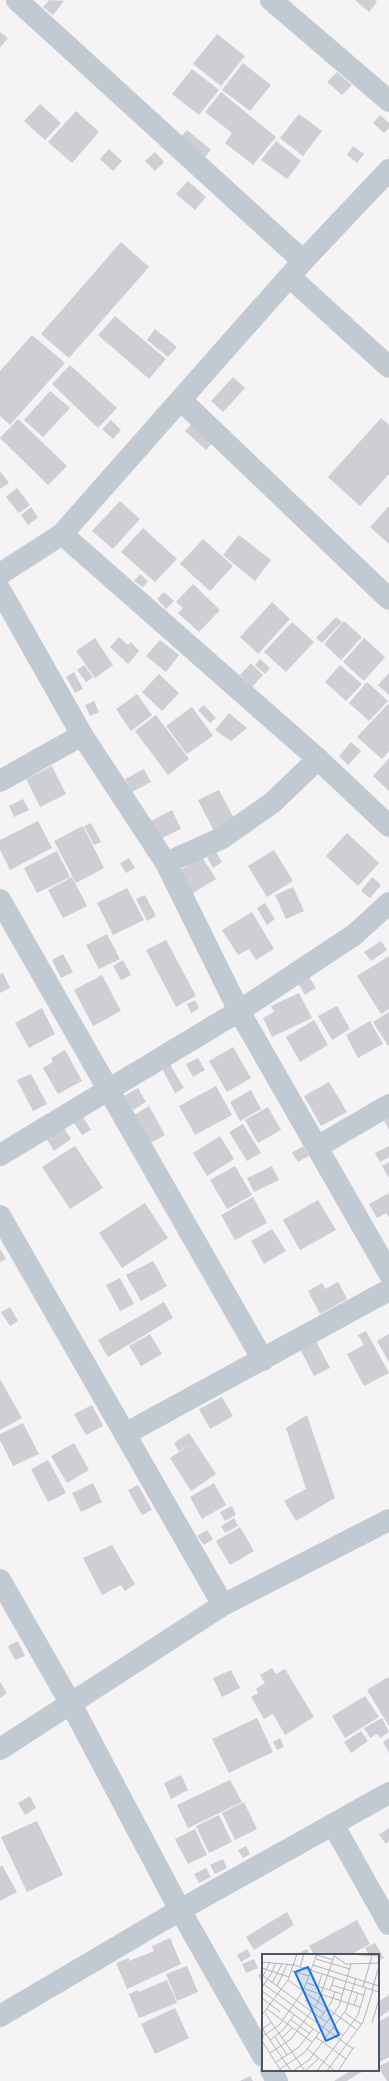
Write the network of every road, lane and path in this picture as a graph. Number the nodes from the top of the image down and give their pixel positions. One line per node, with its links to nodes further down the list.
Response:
1 (17, 0): 5 (street)
2 (271, 0): 3 (street)
3 (389, 101)
4 (389, 170): 5 (street)
5 (297, 269): 6 (street); 7 (street)
6 (389, 367)
7 (182, 401): 8 (street); 11 (street)
8 (62, 534): 9 (street); 13 (street)
9 (0, 574)
10 (0, 590): 12 (street)
11 (389, 599)
12 (82, 735): 14 (street); 16 (street)
13 (318, 759): 15 (street); 16 (street)
14 (0, 781)
15 (389, 826)
16 (166, 863): 19 (street)
17 (0, 900): 20 (street)
18 (389, 903): 19 (street)
19 (240, 1011): 20 (street); 22 (street)
20 (109, 1091): 23 (street); 27 (street)
21 (389, 1104): 22 (street)
22 (317, 1147): 25 (street)
23 (0, 1155)
24 (0, 1216): 28 (street)
25 (389, 1273)
26 (389, 1290): 27 (street)
27 (263, 1360): 28 (street)
28 (125, 1434): 31 (street)
29 (389, 1520): 31 (street)
30 (0, 1580): 32 (street)
31 (223, 1605): 32 (street)
32 (71, 1704): 33 (street); 36 (street)
33 (0, 1749)
34 (389, 1793): 35 (street)
35 (334, 1826): 36 (street); 37 (street)
36 (180, 1910): 38 (street); 39 (street)
37 (389, 1924)
38 (0, 2016)
39 (262, 2054)
40 (272, 2071): 41 (street)
41 (277, 2081)

